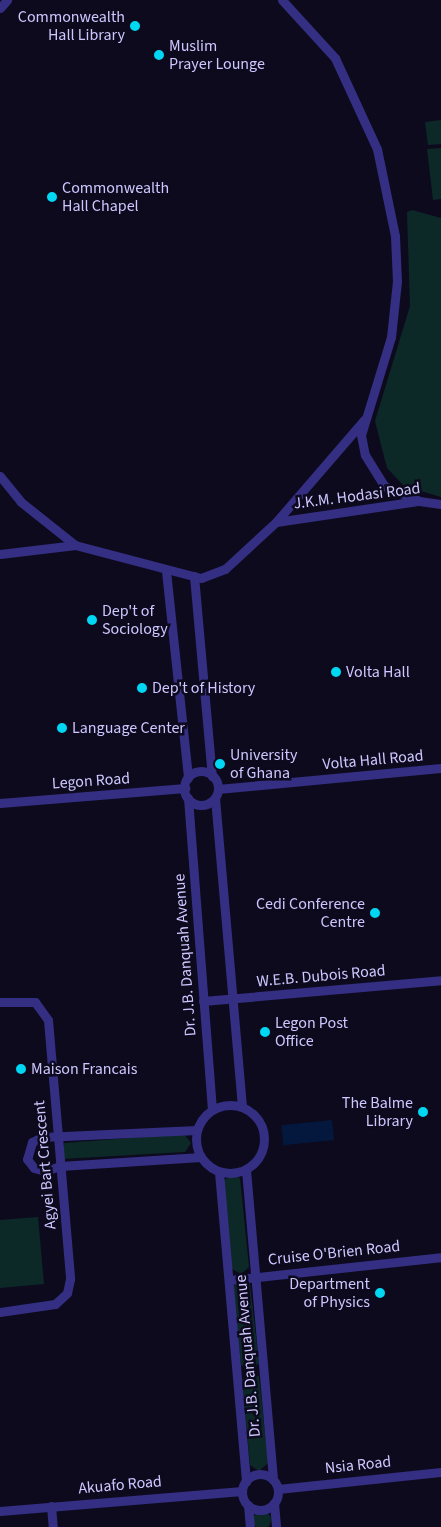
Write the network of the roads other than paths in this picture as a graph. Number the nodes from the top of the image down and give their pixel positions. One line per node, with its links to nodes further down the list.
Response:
1 (8, 0): 3 (street)
2 (282, 0): 4 (street)
3 (0, 8)
4 (364, 420): 6 (street); 8 (street)
5 (0, 476): 9 (street)
6 (419, 501): 7 (street, J.K.M. Hodasi Road); 8 (street, J.K.M. Hodasi Road)
7 (441, 504)
8 (276, 522): 12 (street)
9 (75, 545): 10 (street); 11 (street)
10 (0, 554)
11 (166, 571): 12 (street); 15 (street)
12 (194, 576): 14 (street)
13 (441, 768): 17 (street, Volta Hall Road)
14 (212, 776): 15 (street); 17 (street)
15 (188, 778): 16 (street)
16 (185, 788): 18 (street); 19 (street, Legon Road)
17 (216, 793): 18 (street); 21 (street)
18 (188, 798): 22 (street, Dr. J.B. Danquah Avenue)
19 (0, 802)
20 (441, 980): 21 (street, W.E.B. Dubois Road)
21 (232, 998): 22 (street, W.E.B. Dubois Road); 24 (street)
22 (203, 1001): 25 (street, Dr. J.B. Danquah Avenue)
23 (0, 1002): 27 (street, Agyei Bart Crescent)
24 (242, 1106): 25 (street); 30 (street)
25 (212, 1110): 26 (street)
26 (197, 1130): 27 (street); 28 (street)
27 (57, 1139): 29 (street, Agyei Bart Crescent); 29 (street)
28 (201, 1156): 29 (street); 31 (street)
29 (60, 1166): 35 (street, Agyei Bart Crescent)
30 (246, 1170): 31 (street); 33 (street, Dr. J.B. Danquah Avenue)
31 (219, 1172): 34 (street, Dr. J.B. Danquah Avenue)
32 (441, 1257): 33 (street, Cruise O'Brien Road)
33 (256, 1277): 34 (street, Cruise O'Brien Road); 38 (street, Dr. J.B. Danquah Avenue)
34 (230, 1280): 37 (street, Dr. J.B. Danquah Avenue)
35 (0, 1312)
36 (441, 1472): 38 (street, Nsia Road)
37 (246, 1482): 38 (street); 39 (street, Dr. J.B. Danquah Avenue)
38 (276, 1484): 40 (street, Dr. J.B. Danquah Avenue)
39 (242, 1491): 41 (street); 42 (street, Akuafo Road)
40 (274, 1503): 41 (street); 46 (street, Dr. J.B. Danquah Avenue)
41 (248, 1505): 45 (street)
42 (52, 1506): 43 (street, Akuafo Road); 44 (street)
43 (0, 1511)
44 (53, 1527)
45 (250, 1527)
46 (276, 1527)

